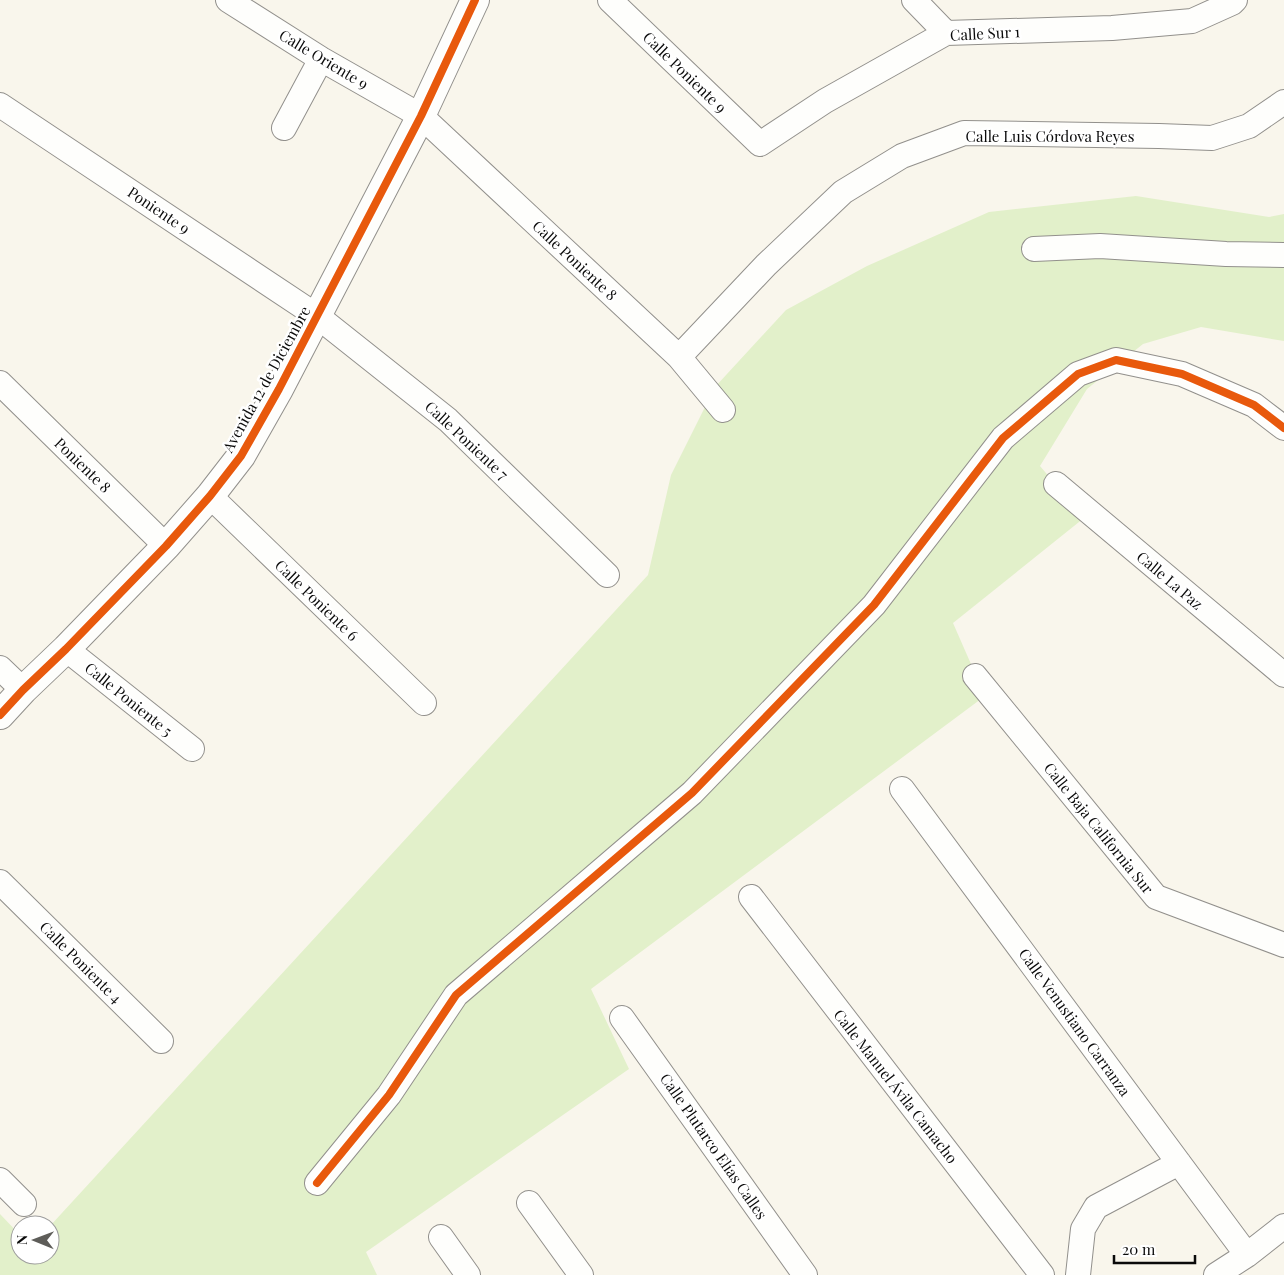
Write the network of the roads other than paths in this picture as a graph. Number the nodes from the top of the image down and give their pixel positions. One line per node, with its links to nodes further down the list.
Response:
1 (228, 0): 7 (street, Calle Oriente 9)
2 (474, 0): 10 (street, Avenida 12 de Diciembre)
3 (610, 0): 12 (street, Calle Poniente 9)
4 (914, 0): 6 (street)
5 (1232, 1): 6 (street, Calle Sur 1)
6 (946, 33): 12 (street, Calle Sur 1)
7 (321, 59): 10 (street, Calle Oriente 9); 11 (street)
8 (1284, 102): 16 (street, Calle Luis Córdova Reyes)
9 (0, 105): 15 (street, Poniente 9)
10 (421, 116): 15 (street, Avenida 12 de Diciembre); 16 (street, Calle Poniente 8)
11 (284, 128)
12 (760, 144)
13 (1034, 249): 14 (street)
14 (1284, 256)
15 (317, 316): 21 (street, Avenida 12 de Diciembre); 23 (street, Calle Poniente 7)
16 (679, 357): 18 (street, Calle Poniente 8)
17 (0, 383): 22 (street, Poniente 8)
18 (723, 410)
19 (1284, 428): 40 (street)
20 (1056, 484): 26 (street, Calle La Paz)
21 (210, 496): 22 (street, Avenida 12 de Diciembre); 29 (street, Calle Poniente 6)
22 (166, 546): 24 (street, Avenida 12 de Diciembre)
23 (607, 575)
24 (66, 649): 28 (street, Avenida 12 de Diciembre); 31 (street, Calle Poniente 5)
25 (0, 668): 28 (street)
26 (1284, 675)
27 (975, 676): 35 (street, Calle Baja California Sur)
28 (23, 690): 30 (street, Avenida 12 de Diciembre)
29 (424, 703)
30 (0, 715)
31 (192, 749)
32 (902, 789): 38 (street, Calle Venustiano Carranza)
33 (0, 882): 37 (street, Calle Poniente 4)
34 (751, 897): 49 (street, Calle Manuel Ávila Camacho)
35 (1284, 946)
36 (622, 1018): 48 (street, Calle Plutarco Elías Calles)
37 (161, 1041)
38 (1179, 1163): 45 (street, Calle Venustiano Carranza); 50 (street)
39 (0, 1180): 42 (street)
40 (317, 1183)
41 (529, 1203): 47 (street)
42 (24, 1204)
43 (1284, 1226): 45 (street)
44 (441, 1238): 46 (street)
45 (1247, 1255): 51 (street)
46 (468, 1275)
47 (581, 1275)
48 (805, 1275)
49 (1042, 1275)
50 (1078, 1275)
51 (1216, 1275)

